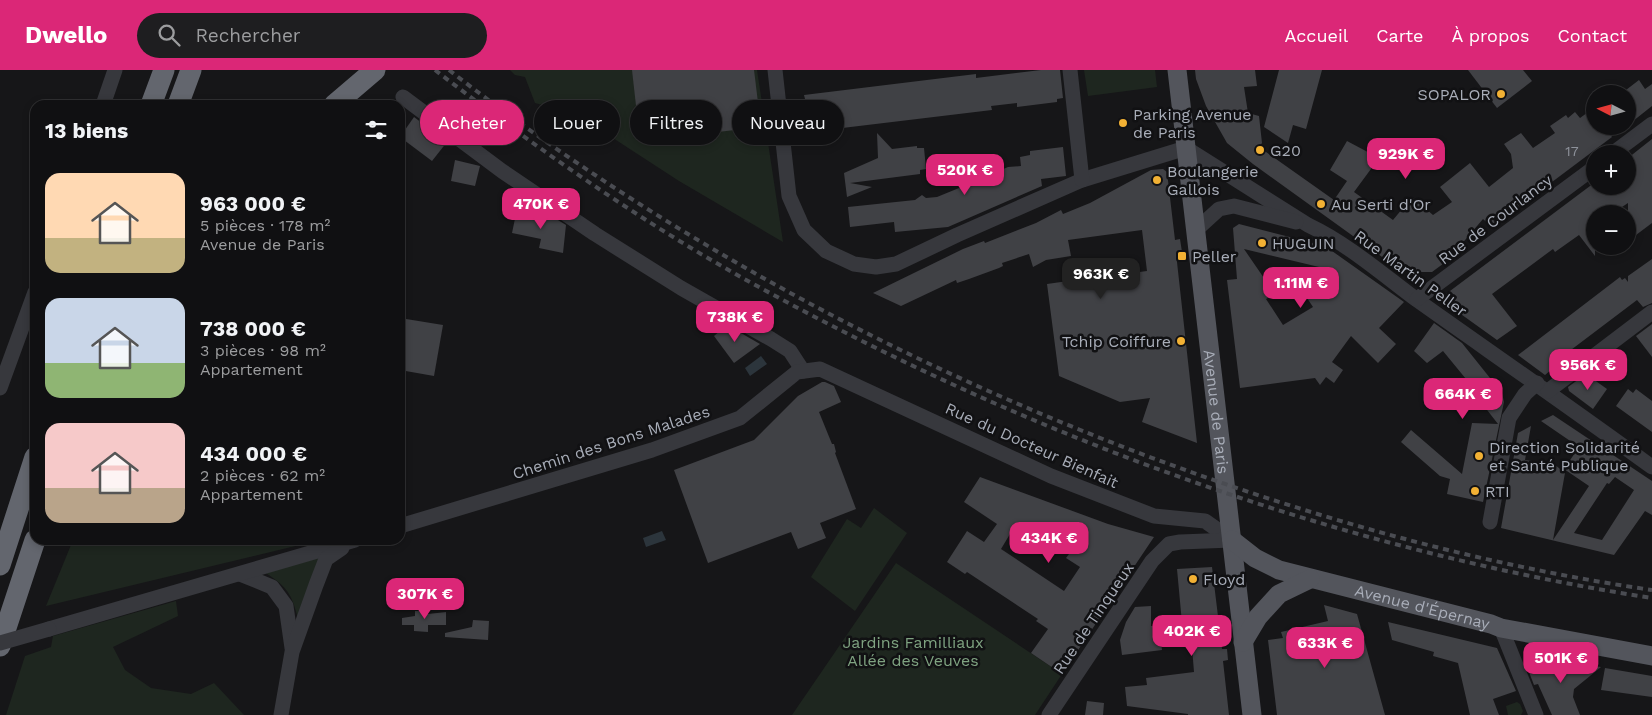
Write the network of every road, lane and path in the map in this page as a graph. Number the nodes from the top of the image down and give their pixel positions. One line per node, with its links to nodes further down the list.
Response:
1 (115, 70): 10 (street)
2 (157, 70): 11 (highway)
3 (164, 70): 12 (highway)
4 (191, 70): 13 (highway)
5 (375, 70): 14 (highway)
6 (775, 70): 19 (street)
7 (1070, 70): 19 (street)
8 (1177, 70): 17 (main road, Avenue de Paris)
9 (403, 97): 26 (street)
10 (105, 100)
11 (152, 100)
12 (153, 100)
13 (180, 100)
14 (340, 100)
15 (1652, 124): 16 (street)
16 (1624, 145)
17 (1186, 148): 19 (street); 20 (street, Rue Martin Peller); 21 (main road, Avenue de Paris)
18 (1586, 174): 22 (street, Rue de Courlancy)
19 (1082, 180)
20 (1308, 225): 21 (street); 22 (street, Rue Martin Peller)
21 (1196, 230): 34 (main road, Avenue de Paris)
22 (1417, 299): 27 (street, Rue Martin Peller)
23 (30, 306): 28 (street)
24 (1652, 312): 27 (street)
25 (820, 369): 26 (street, Chemin des Bons Malades); 31 (street, Rue du Docteur Bienfait)
26 (803, 371): 33 (street, Chemin des Bons Malades)
27 (1543, 387): 29 (street, Rue Martin Peller); 32 (street)
28 (0, 388)
29 (1652, 467)
30 (30, 472): 39 (highway)
31 (1158, 517): 34 (street, Rue du Docteur Bienfait); 35 (street)
32 (1490, 522)
33 (405, 524)
34 (1232, 540): 35 (street); 41 (main road, Avenue d'Épernay); 43 (main road, Avenue de Paris)
35 (1169, 544): 48 (street, Rue de Tinqueux)
36 (33, 545): 44 (highway)
37 (336, 545): 40 (street)
38 (345, 545): 45 (street)
39 (3, 556)
40 (240, 574): 44 (street, bridge); 45 (street)
41 (1310, 579): 42 (main road, Avenue d'Épernay); 43 (main road)
42 (1500, 628): 46 (main road, Avenue d'Épernay); 50 (street)
43 (1243, 642): 49 (main road, Avenue de Paris)
44 (0, 644)
45 (292, 652): 47 (street)
46 (1652, 656)
47 (281, 715)
48 (1049, 715)
49 (1252, 715)
50 (1536, 715)

